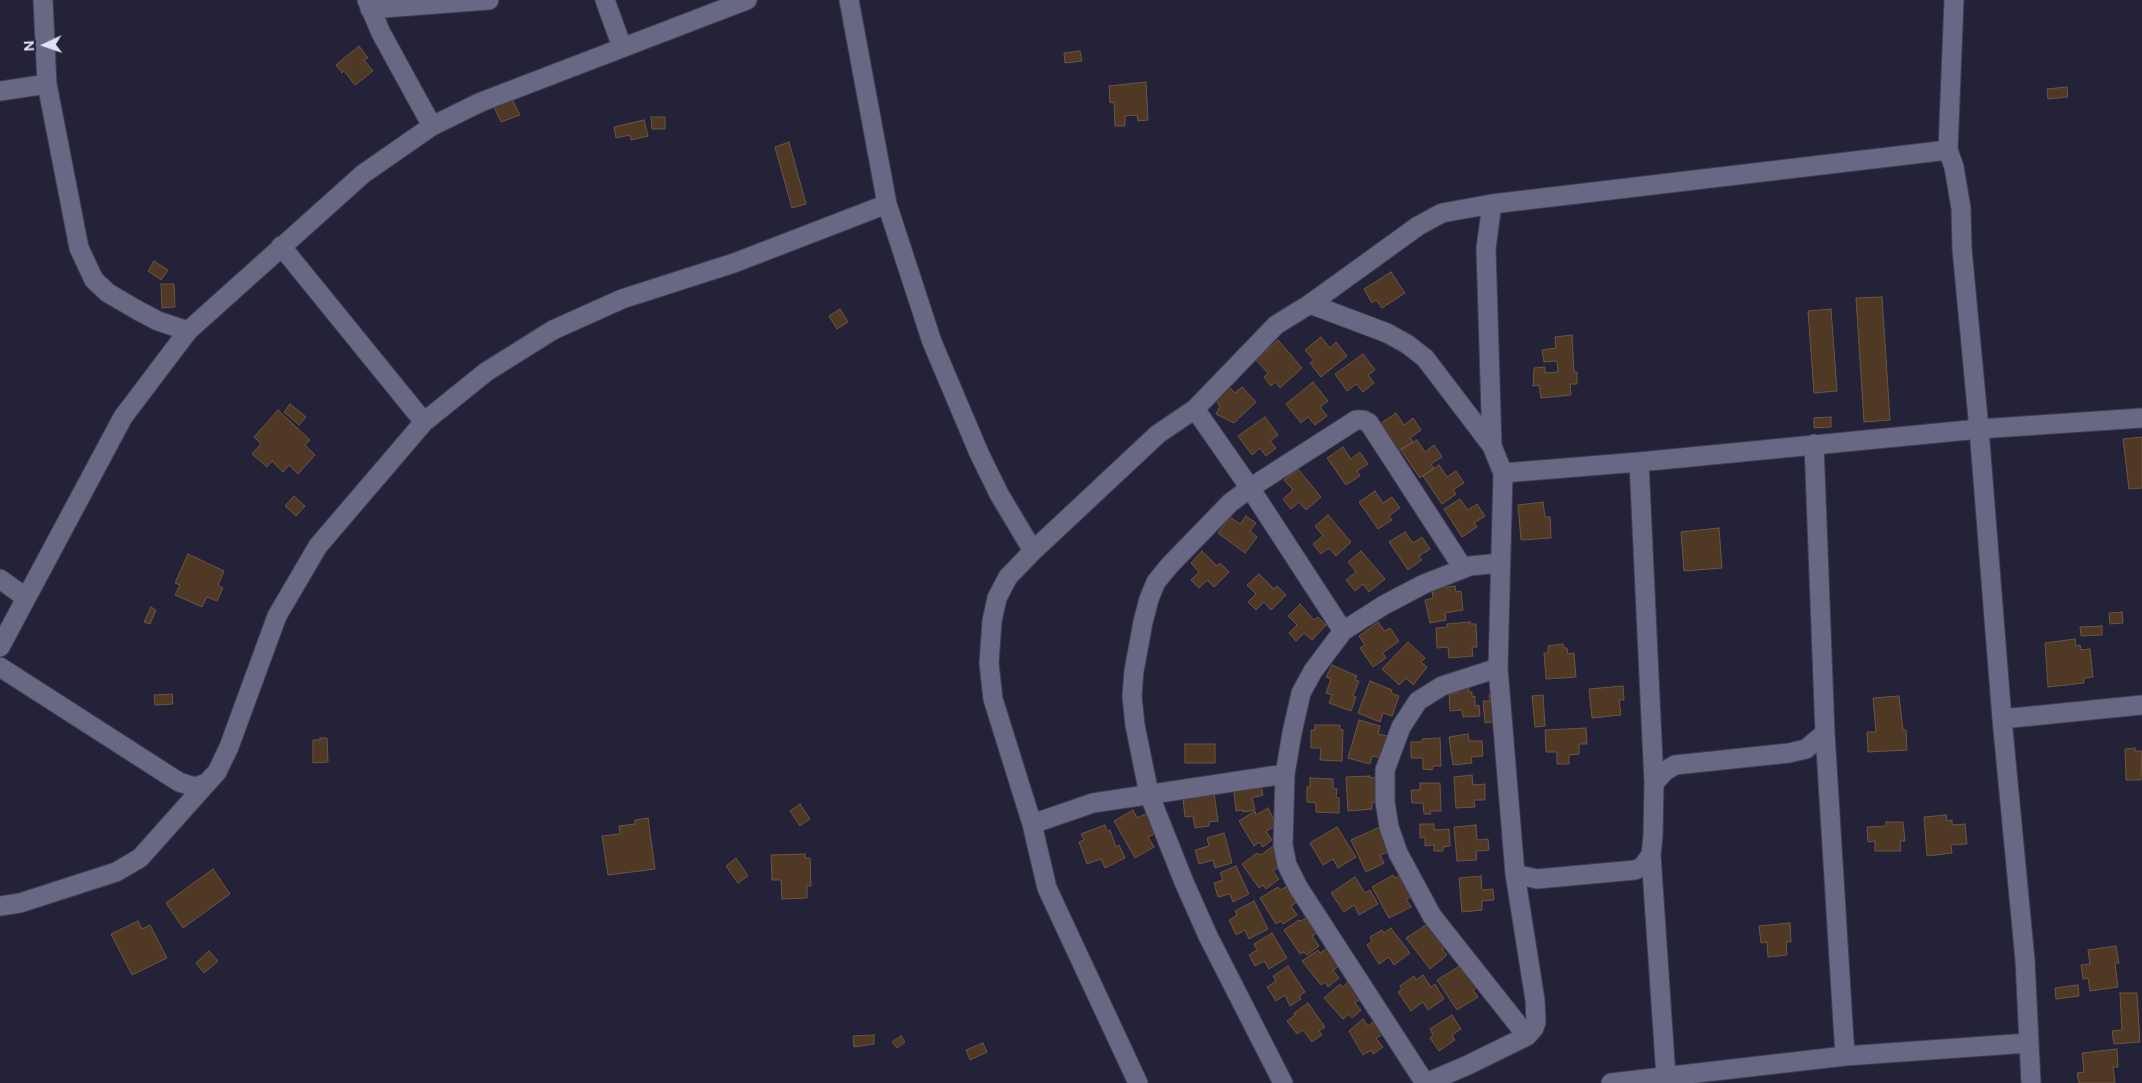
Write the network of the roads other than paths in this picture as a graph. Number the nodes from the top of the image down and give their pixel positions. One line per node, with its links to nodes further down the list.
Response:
1 (42, 0): 9 (street)
2 (489, 0): 7 (street)
3 (605, 0): 8 (street)
4 (746, 0): 8 (street)
5 (849, 0): 13 (street)
6 (1954, 0): 12 (street)
7 (368, 4): 11 (street)
8 (622, 47): 11 (street)
9 (47, 84): 10 (street); 17 (street)
10 (0, 90)
11 (432, 126): 15 (street)
12 (1948, 150): 14 (street); 21 (street)
13 (888, 204): 20 (street); 27 (street)
14 (1492, 204): 16 (street); 23 (street)
15 (281, 246): 17 (street); 20 (street)
16 (1310, 304): 18 (street); 23 (street)
17 (188, 331): 31 (street)
18 (1195, 409): 26 (street); 27 (street)
19 (2142, 418): 21 (street)
20 (424, 422): 40 (street)
21 (1979, 429): 22 (street); 37 (street)
22 (1814, 444): 24 (street); 38 (street)
23 (1492, 446): 25 (street)
24 (1639, 462): 25 (street); 41 (street)
25 (1503, 473): 28 (street)
26 (1250, 488): 29 (street); 32 (street); 42 (street)
27 (1033, 551): 43 (street)
28 (1500, 563): 29 (street); 35 (street)
29 (1463, 568): 32 (street)
30 (0, 580): 31 (street)
31 (25, 597): 33 (street)
32 (1343, 631): 39 (street)
33 (0, 647)
34 (0, 667): 40 (street)
35 (1498, 668): 45 (street); 47 (street)
36 (2142, 705): 37 (street)
37 (2002, 719): 48 (street)
38 (1825, 733): 41 (street); 49 (street)
39 (1285, 774): 42 (street); 53 (street)
40 (207, 783): 46 (street)
41 (1654, 783): 44 (street)
42 (1149, 794): 43 (street); 52 (street)
43 (1032, 824): 51 (street)
44 (1651, 855): 45 (street); 50 (street)
45 (1515, 874): 47 (street)
46 (0, 906)
47 (1527, 1036): 53 (street)
48 (2028, 1043): 49 (street); 55 (street)
49 (1845, 1056): 50 (street)
50 (1666, 1077): 54 (street)
51 (1138, 1083)
52 (1283, 1083)
53 (1425, 1083)
54 (1611, 1083)
55 (2030, 1083)

